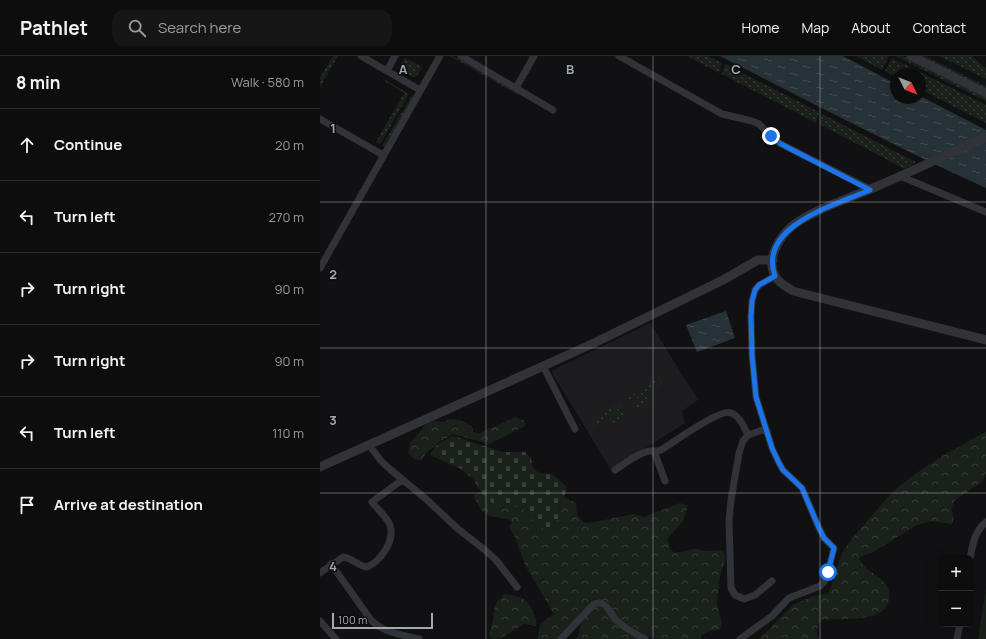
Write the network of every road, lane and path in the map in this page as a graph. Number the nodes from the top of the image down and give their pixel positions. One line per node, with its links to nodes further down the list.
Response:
1 (361, 56): 8 (street)
2 (395, 56): 8 (street)
3 (440, 56): 10 (street)
4 (461, 56): 9 (street)
5 (534, 56): 9 (street)
6 (619, 56): 17 (street)
7 (911, 56): 11 (street)
8 (387, 71): 10 (street)
9 (516, 88): 12 (street)
10 (420, 90): 15 (street)
11 (986, 93)
12 (553, 110)
13 (320, 119): 15 (street)
14 (986, 137): 16 (street)
15 (383, 155): 20 (street)
16 (900, 176): 17 (street); 18 (street)
17 (870, 190): 19 (street)
18 (986, 212)
19 (772, 260): 21 (street); 23 (street)
20 (320, 268)
21 (775, 276): 22 (street); 25 (street)
22 (986, 340)
23 (543, 366): 24 (street); 27 (street)
24 (575, 429)
25 (766, 429): 26 (street); 45 (street)
26 (748, 435): 28 (street); 37 (street)
27 (369, 445): 29 (street); 31 (street)
28 (654, 451): 30 (street); 32 (street)
29 (320, 467)
30 (615, 470)
31 (402, 480): 35 (street); 38 (street)
32 (665, 481)
33 (986, 522): 34 (street)
34 (970, 555)
35 (331, 564): 36 (street); 42 (street)
36 (320, 573)
37 (772, 581)
38 (517, 587)
39 (320, 621): 41 (street)
40 (959, 627): 46 (street)
41 (336, 639)
42 (419, 639)
43 (561, 639): 44 (street)
44 (645, 639)
45 (740, 639)
46 (957, 639)

